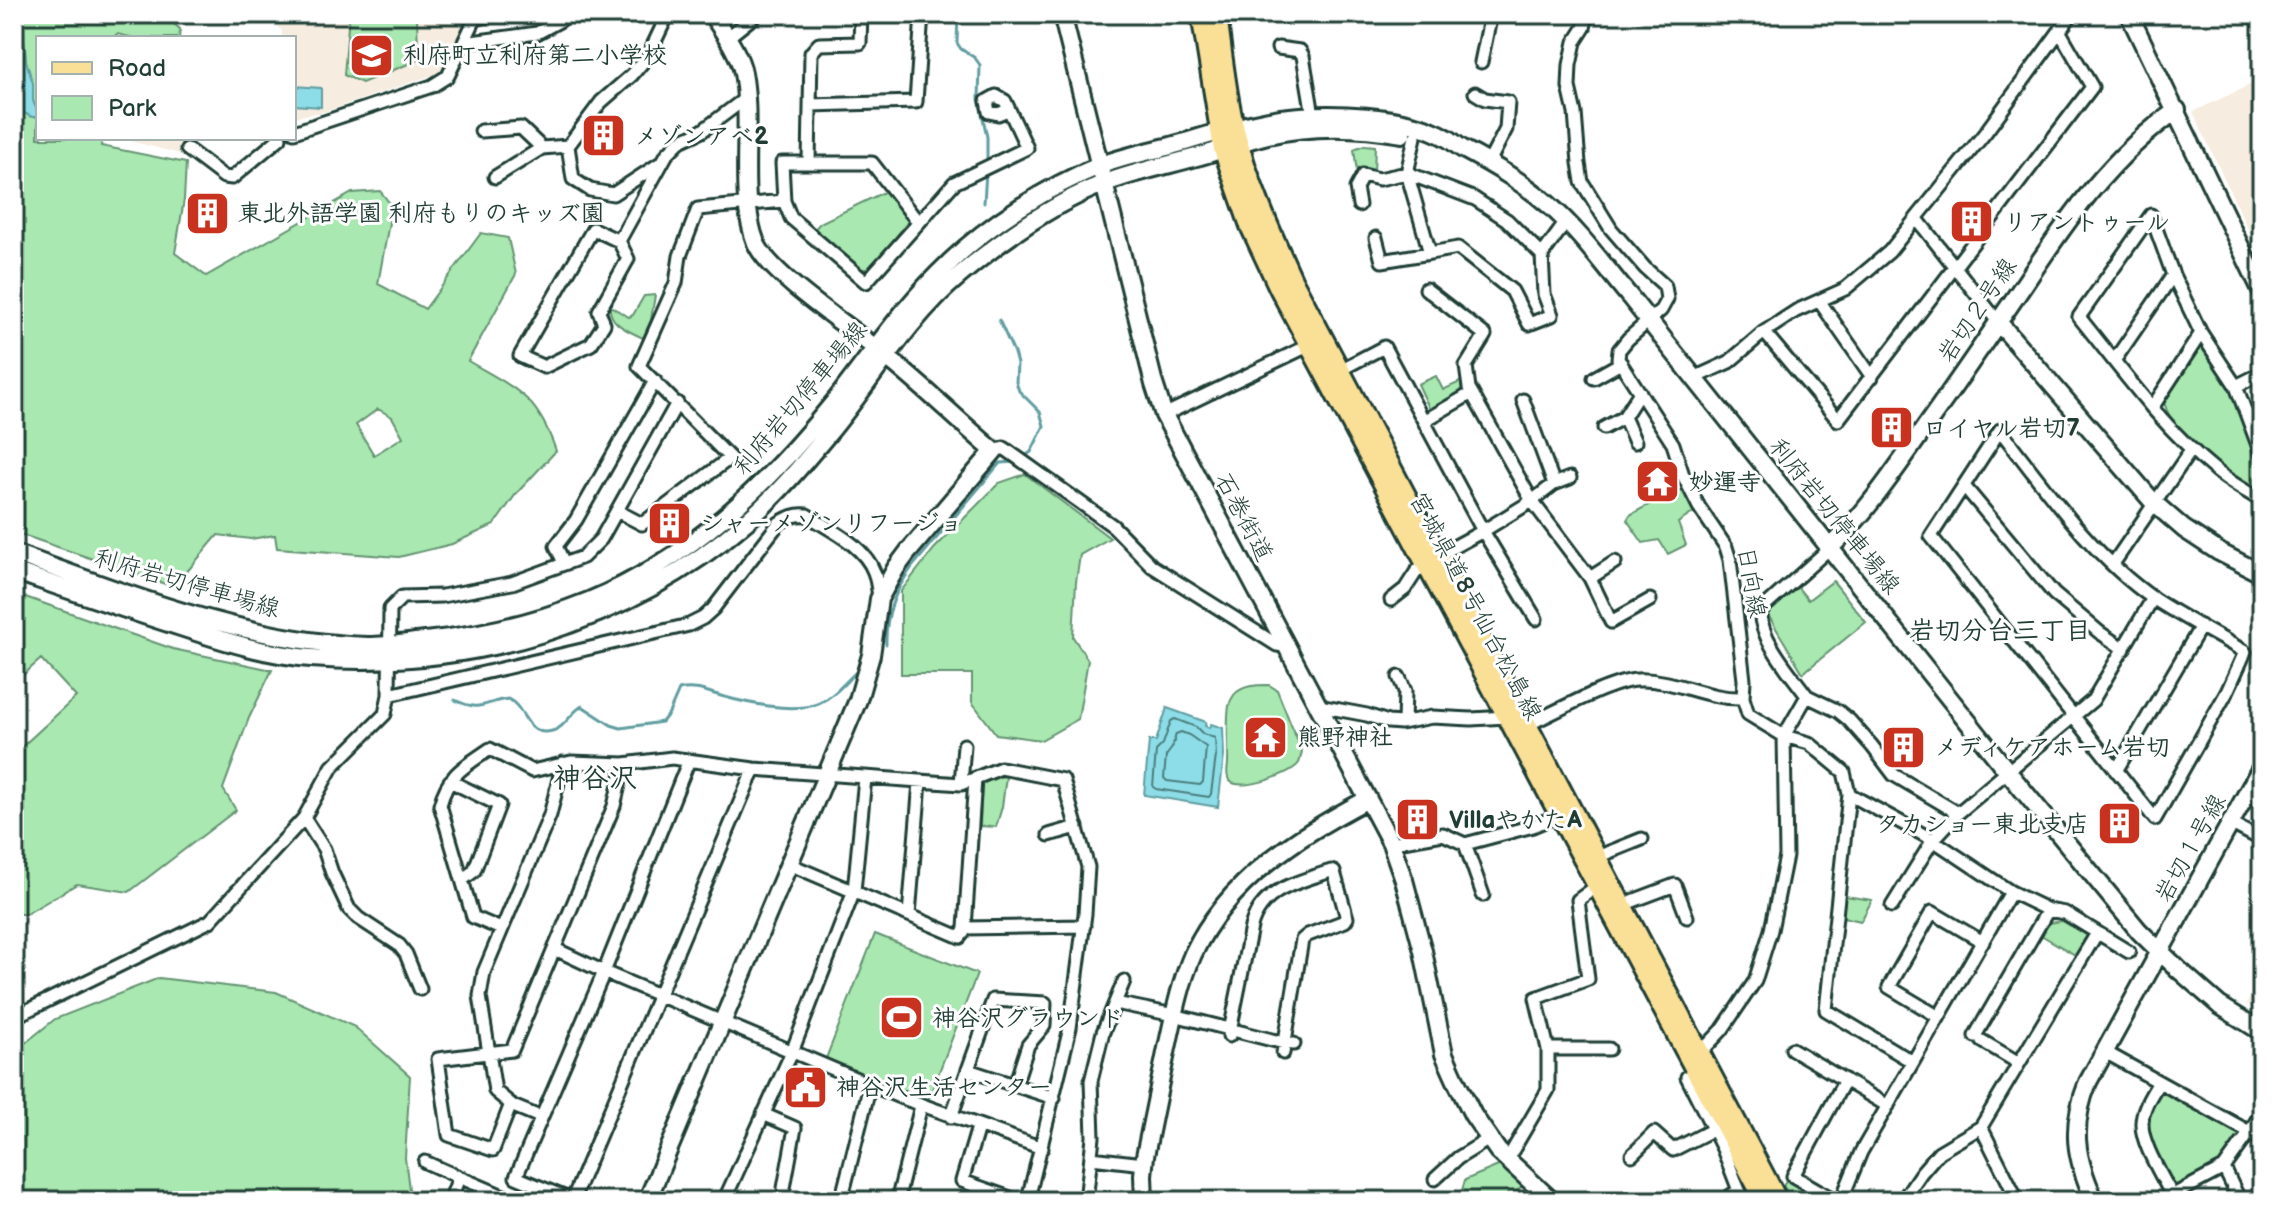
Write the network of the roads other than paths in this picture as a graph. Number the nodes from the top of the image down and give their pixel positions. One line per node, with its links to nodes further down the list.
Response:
1 (497, 14): 14 (street)
2 (668, 14): 32 (street)
3 (712, 14): 17 (street)
4 (757, 14): 17 (street)
5 (861, 14): 23 (street)
6 (922, 14): 23 (street)
7 (1062, 14): 39 (street, 石巻街道)
8 (1201, 14): 30 (main road, 宮城県道8号仙台松島線)
9 (1217, 14): 30 (main road, 宮城県道8号仙台松島線)
10 (1491, 14): 20 (street)
11 (1587, 14): 58 (street)
12 (2072, 14): 16 (street)
13 (2129, 14): 25 (street)
14 (475, 17): 18 (street)
15 (561, 20): 18 (street)
16 (2060, 32): 46 (street); 53 (street)
17 (727, 38): 22 (street)
18 (464, 43): 27 (street)
19 (1278, 48): 26 (street)
20 (1481, 62)
21 (1475, 93): 37 (street)
22 (746, 98): 36 (street); 44 (street)
23 (810, 105): 38 (street)
24 (1008, 110): 47 (street)
25 (2177, 110): 56 (street); 59 (street, 岩切２号線)
26 (1313, 115): 30 (street, 利府岩切停車場線); 33 (street, 利府岩切停車場線)
27 (296, 131)
28 (481, 131): 34 (street)
29 (1415, 137): 30 (street, 利府岩切停車場線); 33 (street, 利府岩切停車場線); 40 (street)
30 (1229, 139): 39 (street, 利府岩切停車場線); 42 (street, 利府岩切停車場線); 62 (main road, 宮城県道8号仙台松島線); 66 (main road, 宮城県道8号仙台松島線)
31 (278, 140): 35 (street)
32 (568, 146): 34 (street); 36 (street)
33 (1458, 147): 37 (street, 利府岩切停車場線)
34 (542, 148): 41 (street)
35 (187, 149)
36 (662, 162): 50 (street)
37 (1489, 162): 48 (street, 利府岩切停車場線)
38 (809, 163): 43 (street); 47 (street)
39 (1099, 166): 42 (street, 石巻街道); 63 (street, 利府岩切停車場線)
40 (1407, 173): 45 (street); 51 (street); 52 (street)
41 (495, 177)
42 (1103, 184): 63 (street, 利府岩切停車場線); 78 (street, 石巻街道)
43 (784, 201): 44 (street); 47 (street)
44 (748, 205): 63 (street); 71 (street)
45 (1359, 205)
46 (1917, 219): 53 (street); 57 (street)
47 (918, 222)
48 (1566, 222): 52 (street); 58 (street, 利府岩切停車場線)
49 (1376, 238): 51 (street)
50 (619, 241): 50 (street)
51 (1430, 253): 52 (street)
52 (1542, 255)
53 (1955, 267): 59 (street); 68 (street)
54 (2173, 275): 61 (street); 64 (street); 64 (street)
55 (1426, 289): 74 (street)
56 (2262, 292)
57 (1820, 302): 60 (street); 68 (street)
58 (1648, 322): 65 (street); 70 (street, 利府岩切停車場線)
59 (1999, 323): 91 (street); 94 (street, 岩切２号線)
60 (1764, 332): 68 (street); 70 (street)
61 (2201, 333): 72 (street); 77 (street)
62 (1310, 345): 78 (street); 96 (main road, 宮城県道8号仙台松島線)
63 (881, 353): 84 (street); 111 (street, 利府岩切停車場線)
64 (2114, 361): 77 (street)
65 (1621, 363): 69 (street); 73 (street, 日向線)
66 (1340, 370): 80 (street); 96 (main road, 宮城県道8号仙台松島線)
67 (2262, 373): 72 (street)
68 (1872, 377)
69 (1594, 378)
70 (1694, 378): 94 (street, 利府岩切停車場線)
71 (655, 381): 76 (street); 98 (street)
72 (2236, 386): 85 (street)
73 (1640, 392): 79 (street); 115 (street, 日向線)
74 (1472, 393): 80 (street); 89 (street)
75 (1523, 400): 87 (street)
76 (677, 403): 92 (street); 92 (street)
77 (2152, 408): 83 (street)
78 (1164, 415): 109 (street, 石巻街道)
79 (1624, 417): 81 (street); 82 (street)
80 (1424, 421): 93 (street)
81 (1604, 428)
82 (1635, 442)
83 (2191, 450): 90 (street); 91 (street)
84 (994, 451): 104 (street); 109 (street)
85 (2262, 456)
86 (1570, 478): 87 (street)
87 (1554, 484): 89 (street)
88 (1964, 486): 99 (street); 110 (street); 118 (street)
89 (1532, 501): 93 (street); 102 (street)
90 (2262, 501)
91 (2154, 503): 99 (street); 101 (street)
92 (617, 511): 98 (street)
93 (1483, 531): 96 (street); 107 (street)
94 (1830, 548): 114 (street); 129 (street, 利府岩切停車場線)
95 (14, 553): 111 (street, 利府岩切停車場線)
96 (1431, 559): 105 (street); 117 (main road, 宮城県道8号仙台松島線); 120 (main road, 宮城県道8号仙台松島線)
97 (1615, 562): 102 (street)
98 (564, 563): 111 (street)
99 (2113, 564): 103 (street)
100 (14, 571): 111 (street, 利府岩切停車場線)
101 (2262, 574)
102 (1590, 578): 106 (street)
103 (2153, 598): 108 (street); 110 (street)
104 (879, 599): 113 (street); 130 (street)
105 (1391, 600)
106 (1650, 600)
107 (1536, 619)
108 (2201, 626): 128 (street); 128 (street)
109 (1285, 646): 116 (street, 石巻街道)
110 (2124, 649): 118 (street)
111 (389, 652): 113 (street)
112 (1399, 677): 119 (street)
113 (389, 695): 140 (street)
114 (1807, 696): 121 (street); 138 (street)
115 (1743, 698): 120 (street); 121 (street)
116 (1319, 706): 119 (street); 137 (street, 石巻街道)
117 (1507, 717): 119 (street); 139 (main road, 宮城県道8号仙台松島線)
118 (2074, 717): 128 (street); 129 (street)
119 (1404, 722)
120 (1527, 725): 149 (main road, 宮城県道8号仙台松島線)
121 (1784, 736): 136 (street); 187 (street)
122 (964, 745): 135 (street)
123 (689, 760): 125 (street); 127 (street); 169 (street)
124 (563, 763): 125 (street); 133 (street); 163 (street)
125 (624, 764): 166 (street)
126 (2262, 766): 141 (street, 岩切１号線)
127 (754, 769): 130 (street); 172 (street)
128 (2116, 771)
129 (2008, 772): 138 (street); 168 (street, 利府岩切停車場線)
130 (826, 776): 131 (street); 150 (street)
131 (865, 778): 134 (street); 153 (street)
132 (975, 779): 135 (street); 142 (street); 162 (street)
133 (450, 781): 151 (street); 151 (street)
134 (920, 782): 135 (street); 159 (street)
135 (961, 784)
136 (1849, 794): 145 (street); 186 (street)
137 (1368, 799): 147 (street, 石巻街道); 174 (street)
138 (1958, 813): 145 (street)
139 (1559, 815): 148 (street); 152 (main road, 宮城県道8号仙台松島線)
140 (304, 818): 171 (street); 175 (street)
141 (2230, 823): 146 (street); 168 (street, 岩切１号線)
142 (1077, 827): 143 (street); 161 (street)
143 (1049, 835)
144 (1642, 839): 149 (street)
145 (1933, 840): 154 (street); 157 (street)
146 (2262, 840)
147 (1391, 843): 148 (street); 206 (street, 石巻街道)
148 (1465, 844): 155 (street)
149 (1597, 857): 156 (main road, 宮城県道8号仙台松島線)
150 (789, 864): 153 (street); 177 (street)
151 (462, 880): 163 (street)
152 (1597, 886): 180 (street); 187 (main road, 宮城県道8号仙台松島線)
153 (854, 891): 159 (street); 183 (street)
154 (2011, 892): 158 (street); 165 (street)
155 (1483, 895)
156 (1622, 905): 160 (street); 187 (main road, 宮城県道8号仙台松島線)
157 (1892, 906)
158 (2048, 910): 164 (street); 188 (street)
159 (909, 915): 162 (street)
160 (1687, 917)
161 (1084, 926): 162 (street); 194 (street)
162 (965, 928)
163 (501, 929): 185 (street)
164 (2097, 933): 167 (street); 188 (street)
165 (1983, 942): 176 (street); 176 (street)
166 (555, 949): 169 (street); 185 (street)
167 (2129, 952)
168 (2160, 952): 179 (street, 利府岩切停車場線); 184 (street, 岩切１号線)
169 (604, 972): 172 (street); 200 (street)
170 (1124, 981): 173 (street)
171 (420, 989)
172 (659, 996): 177 (street); 224 (street)
173 (1115, 1003): 174 (street); 210 (street)
174 (1174, 1015): 178 (street); 213 (street)
175 (14, 1017)
176 (1939, 1017): 186 (street)
177 (723, 1022): 183 (street); 225 (street)
178 (1229, 1032): 178 (street)
179 (2262, 1032)
180 (1548, 1049): 181 (street); 211 (street)
181 (1609, 1049)
182 (1792, 1049): 190 (street)
183 (792, 1052): 192 (street); 199 (street)
184 (2105, 1052): 191 (street); 237 (street, 岩切１号線)
185 (488, 1053): 195 (street); 195 (street)
186 (1913, 1062): 197 (street)
187 (1701, 1063): 204 (street); 232 (main road, 宮城県道8号仙台松島線); 233 (main road, 宮城県道8号仙台松島線)
188 (2019, 1063): 203 (street)
189 (968, 1070): 193 (street); 193 (street); 201 (street)
190 (1845, 1080): 197 (street); 234 (street)
191 (2159, 1082): 205 (street); 221 (street)
192 (870, 1085): 196 (street); 227 (street)
193 (1015, 1085): 194 (street)
194 (1054, 1098): 208 (street)
195 (511, 1104): 200 (street)
196 (921, 1106): 201 (street); 228 (street)
197 (1888, 1106): 234 (street)
198 (2262, 1111): 205 (street)
199 (763, 1114): 218 (street); 226 (street)
200 (540, 1117): 216 (street)
201 (951, 1117): 202 (street)
202 (978, 1127): 208 (street); 208 (street)
203 (1981, 1127): 235 (street); 236 (street)
204 (1714, 1129): 209 (street); 219 (street)
205 (2250, 1132): 207 (street); 214 (street)
206 (1489, 1139): 211 (street, 石巻街道); 217 (street)
207 (2262, 1139)
208 (1042, 1148)
209 (1632, 1155)
210 (1091, 1158): 213 (street); 229 (street)
211 (1507, 1160): 222 (street, 石巻街道)
212 (425, 1162): 215 (street)
213 (1144, 1164): 230 (street)
214 (2224, 1168): 221 (street); 238 (street)
215 (459, 1177): 220 (street); 223 (street)
216 (516, 1177): 220 (street); 224 (street)
217 (1435, 1179)
218 (784, 1188)
219 (1741, 1196): 231 (street)
220 (508, 1199)
221 (2170, 1199)
222 (1548, 1200)
223 (450, 1201)
224 (573, 1201)
225 (647, 1201)
226 (724, 1201)
227 (841, 1201)
228 (897, 1201)
229 (1086, 1201)
230 (1144, 1201)
231 (1723, 1201)
232 (1765, 1201)
233 (1778, 1201)
234 (1839, 1201)
235 (1902, 1201)
236 (2018, 1201)
237 (2095, 1201)
238 (2240, 1201)

